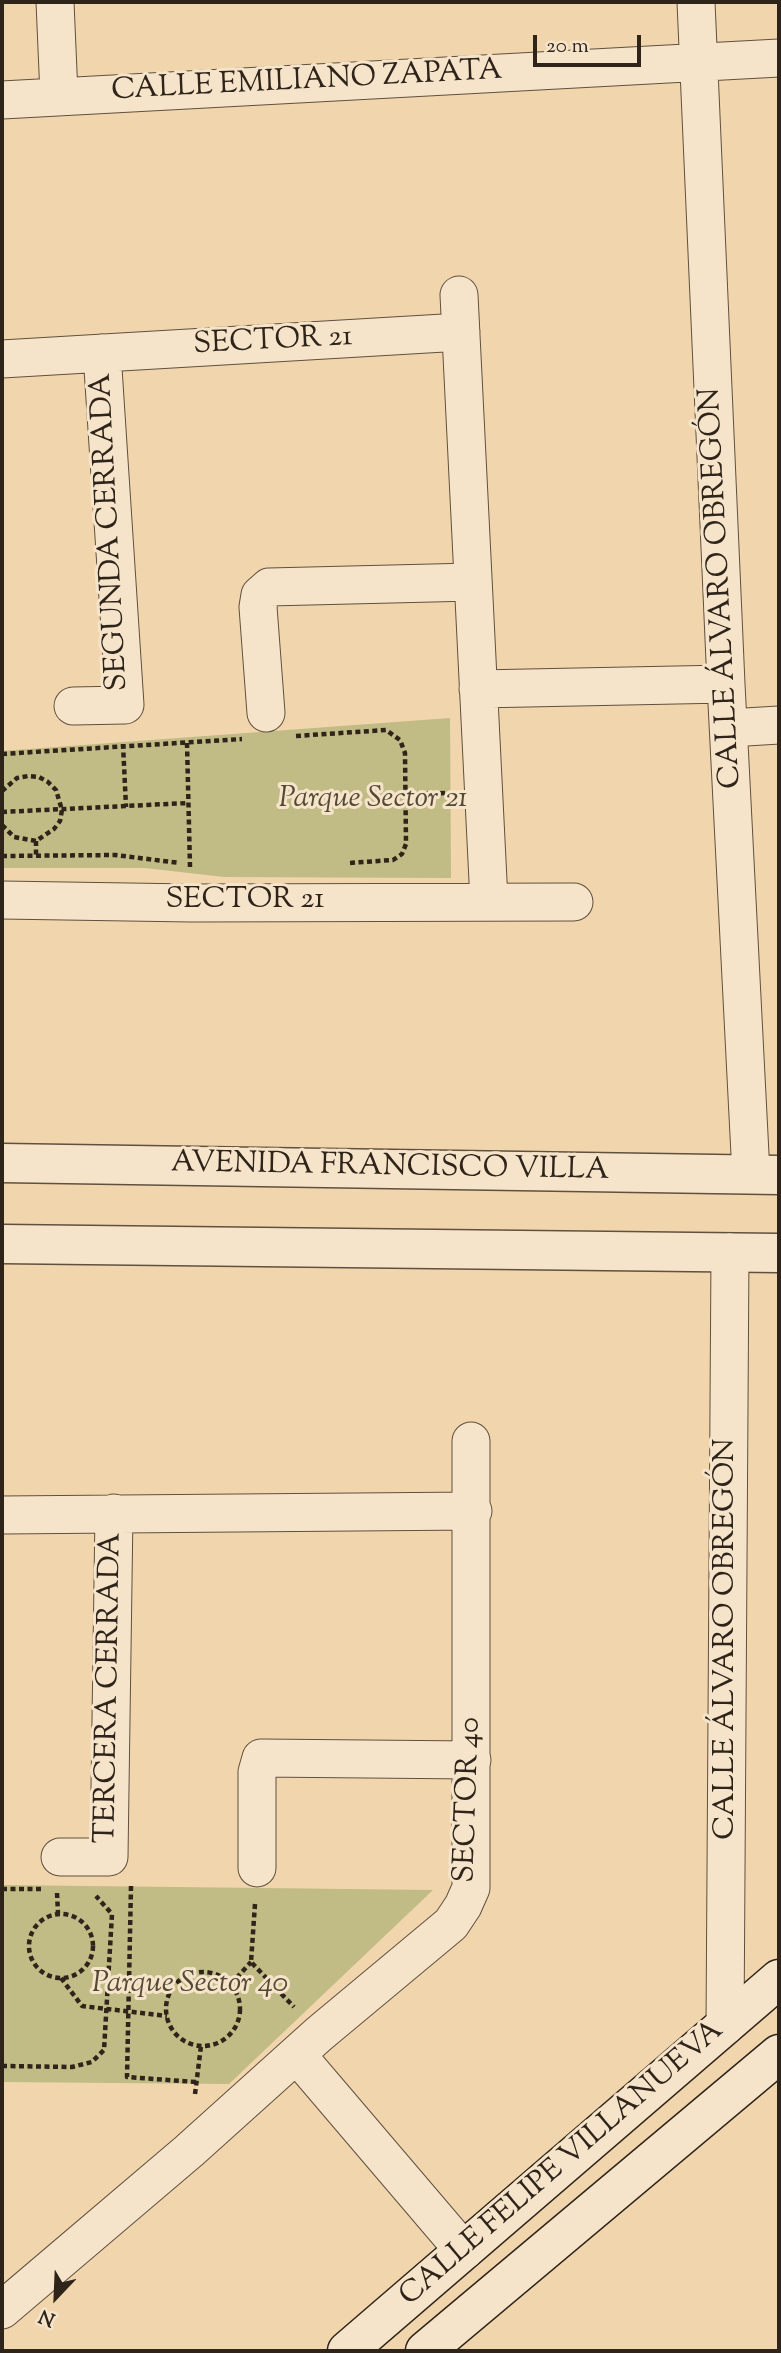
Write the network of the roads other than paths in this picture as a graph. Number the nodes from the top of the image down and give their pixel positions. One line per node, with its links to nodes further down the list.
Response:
1 (55, 2): 5 (street)
2 (696, 2): 4 (street, CALLE ÁLVARO OBREGÓN)
3 (779, 58): 4 (street, CALLE EMILIANO ZAPATA)
4 (700, 64): 5 (street, CALLE EMILIANO ZAPATA); 12 (street, CALLE ÁLVARO OBREGÓN)
5 (59, 95): 6 (street, CALLE EMILIANO ZAPATA)
6 (2, 100)
7 (459, 295): 8 (street)
8 (461, 332): 9 (street, SECTOR 21); 11 (street)
9 (102, 353): 10 (street, SECTOR 21); 14 (street, SEGUNDA CERRADA)
10 (2, 359)
11 (473, 582): 13 (street); 17 (street)
12 (726, 684): 13 (street); 16 (street, CALLE ÁLVARO OBREGÓN)
13 (478, 689): 19 (street)
14 (73, 705)
15 (779, 725): 16 (street)
16 (729, 727): 22 (street, CALLE ÁLVARO OBREGÓN)
17 (271, 729)
18 (2, 900): 19 (street, SECTOR 21)
19 (489, 901): 20 (street, SECTOR 21)
20 (573, 902)
21 (2, 1163): 22 (street, AVENIDA FRANCISCO VILLA)
22 (765, 1174)
23 (2, 1244): 24 (street)
24 (730, 1252): 25 (street); 34 (street, CALLE ÁLVARO OBREGÓN)
25 (779, 1253)
26 (471, 1441): 27 (street, SECTOR 40)
27 (473, 1511): 28 (street); 30 (street, SECTOR 40)
28 (114, 1513): 29 (street); 32 (street, TERCERA CERRADA)
29 (2, 1515)
30 (472, 1760): 31 (street); 35 (street, SECTOR 40)
31 (257, 1868)
32 (61, 1879)
33 (779, 1979): 34 (street, CALLE FELIPE VILLANUEVA)
34 (725, 2026): 37 (street, CALLE FELIPE VILLANUEVA)
35 (308, 2044): 37 (street); 38 (street, SECTOR 40)
36 (779, 2054): 40 (street, CALLE FELIPE VILLANUEVA)
37 (464, 2250): 39 (street, CALLE FELIPE VILLANUEVA)
38 (2, 2310)
39 (347, 2351)
40 (425, 2351)

